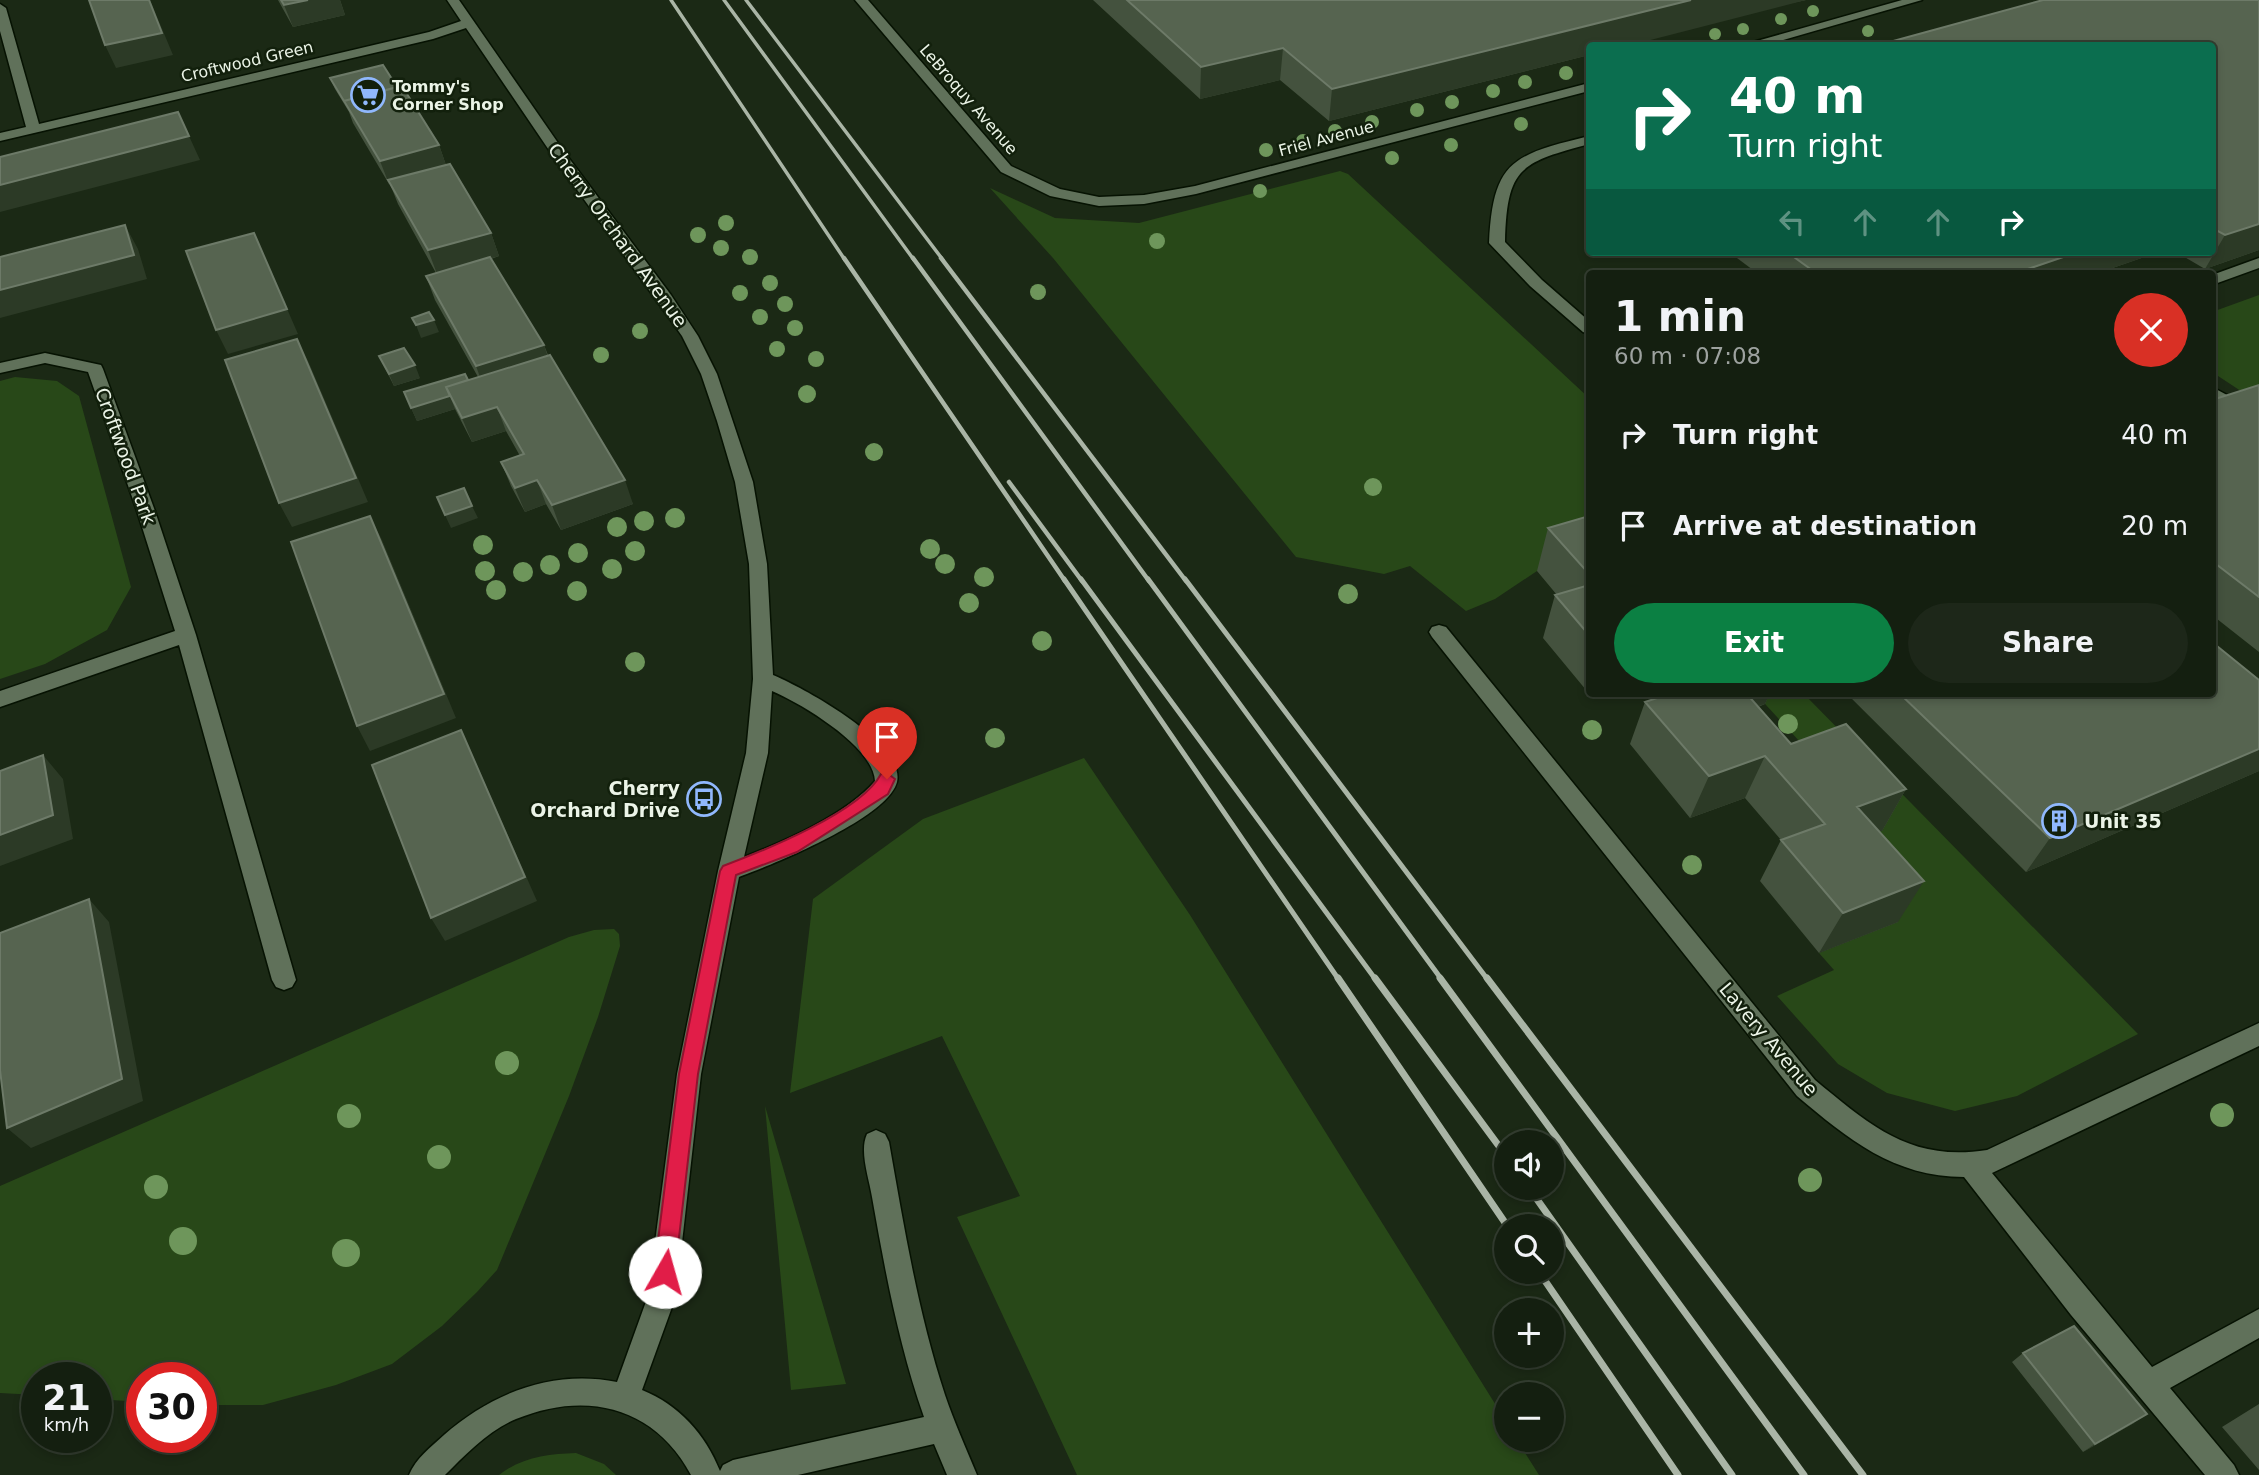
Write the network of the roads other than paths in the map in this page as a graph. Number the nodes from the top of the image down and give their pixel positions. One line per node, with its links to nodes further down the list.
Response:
1 (453, 0): 5 (street, Cherry Orchard Avenue)
2 (861, 0): 11 (street, LeBroquy Avenue)
3 (1916, 0): 6 (street)
4 (0, 8): 8 (street)
5 (467, 23): 8 (street, Croftwood Green); 20 (street, Cherry Orchard Avenue)
6 (1760, 42)
7 (1586, 88): 11 (street, Friel Avenue)
8 (34, 129): 9 (street, Croftwood Green)
9 (0, 137)
10 (1586, 141): 14 (street)
11 (1068, 198)
12 (2259, 263): 13 (street)
13 (2216, 278)
14 (1586, 326)
15 (0, 368): 19 (street, Croftwood Park)
16 (2216, 394): 17 (street)
17 (2259, 419)
18 (1439, 632): 26 (street, Lavery Avenue)
19 (186, 635): 21 (street); 23 (street, Croftwood Park)
20 (763, 679): 22 (street, Cherry Orchard Avenue); 22 (street)
21 (0, 699)
22 (729, 871): 29 (street, Cherry Orchard Avenue)
23 (284, 980)
24 (2259, 1034): 26 (street, Lavery Avenue)
25 (876, 1142): 30 (street)
26 (1969, 1165): 28 (street)
27 (2259, 1323): 28 (street)
28 (2148, 1385): 35 (street)
29 (626, 1396): 31 (street); 32 (street)
30 (940, 1428): 33 (street); 34 (street)
31 (424, 1475)
32 (707, 1475)
33 (733, 1475)
34 (962, 1475)
35 (2224, 1475)

